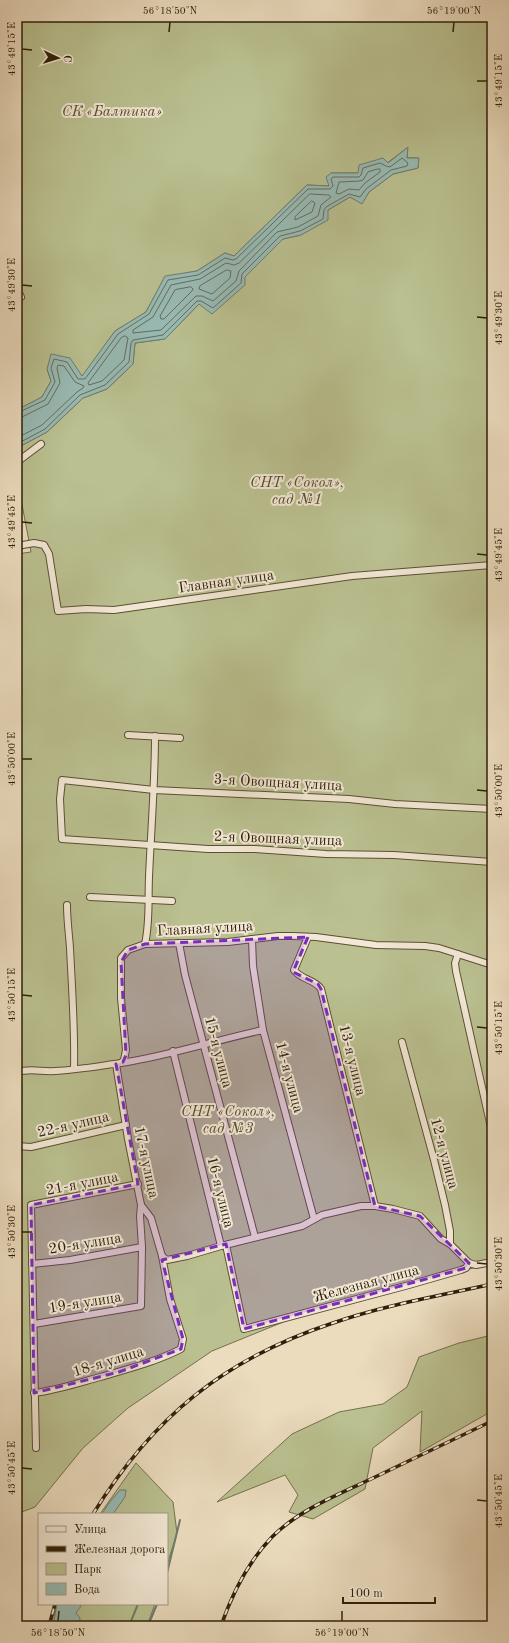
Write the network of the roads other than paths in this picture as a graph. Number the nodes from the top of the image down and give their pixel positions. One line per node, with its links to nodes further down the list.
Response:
1 (17, 289): 2 (street)
2 (21, 297)
3 (41, 444): 4 (street)
4 (17, 462)
5 (17, 546): 6 (street, Главная улица)
6 (492, 565)
7 (128, 735): 8 (street)
8 (155, 736): 9 (street); 10 (street)
9 (180, 738)
10 (154, 790): 11 (street, 3-я Овощная улица); 12 (street, 3-я Овощная улица); 13 (street)
11 (492, 809)
12 (62, 839): 13 (street, 2-я Овощная улица)
13 (151, 845): 14 (street, 2-я Овощная улица); 16 (street)
14 (492, 862)
15 (90, 897): 16 (street)
16 (149, 900): 17 (street); 22 (street)
17 (172, 901)
18 (67, 905): 30 (street)
19 (308, 937): 20 (street, Главная улица); 23 (street, Главная улица); 37 (street, 13-я улица)
20 (252, 939): 21 (street, Главная улица); 25 (street, 14-я улица)
21 (179, 943): 22 (street, Главная улица); 27 (street, 15-я улица)
22 (145, 944): 29 (street, Главная улица)
23 (458, 954): 24 (street, Главная улица); 33 (street)
24 (492, 965)
25 (264, 1030): 27 (street); 38 (street, 14-я улица)
26 (402, 1042): 40 (street, 12-я улица)
27 (203, 1044): 28 (street); 39 (street, 15-я улица)
28 (173, 1051): 29 (street); 41 (street, 16-я улица)
29 (118, 1063): 30 (street); 32 (street, 17-я улица)
30 (74, 1069): 31 (street)
31 (17, 1072)
32 (126, 1125): 34 (street, 22-я улица); 35 (street, 17-я улица)
33 (492, 1132)
34 (17, 1146)
35 (138, 1184): 36 (street, 17-я улица); 46 (street, 21-я улица)
36 (141, 1205): 42 (street); 43 (street, 17-я улица)
37 (376, 1206): 38 (street); 40 (street)
38 (314, 1219): 39 (street)
39 (255, 1237): 41 (street)
40 (450, 1244): 45 (street)
41 (224, 1245): 43 (street); 48 (street, 16-я улица)
42 (142, 1247): 46 (street, 20-я улица); 47 (street, 19-я улица)
43 (164, 1258): 49 (street, 17-я улица)
44 (492, 1262): 45 (street, Железная улица)
45 (469, 1263): 48 (street, Железная улица)
46 (32, 1264): 47 (street)
47 (34, 1324): 50 (street)
48 (244, 1328)
49 (183, 1343): 50 (street, 18-я улица)
50 (34, 1393): 51 (street)
51 (36, 1448)

